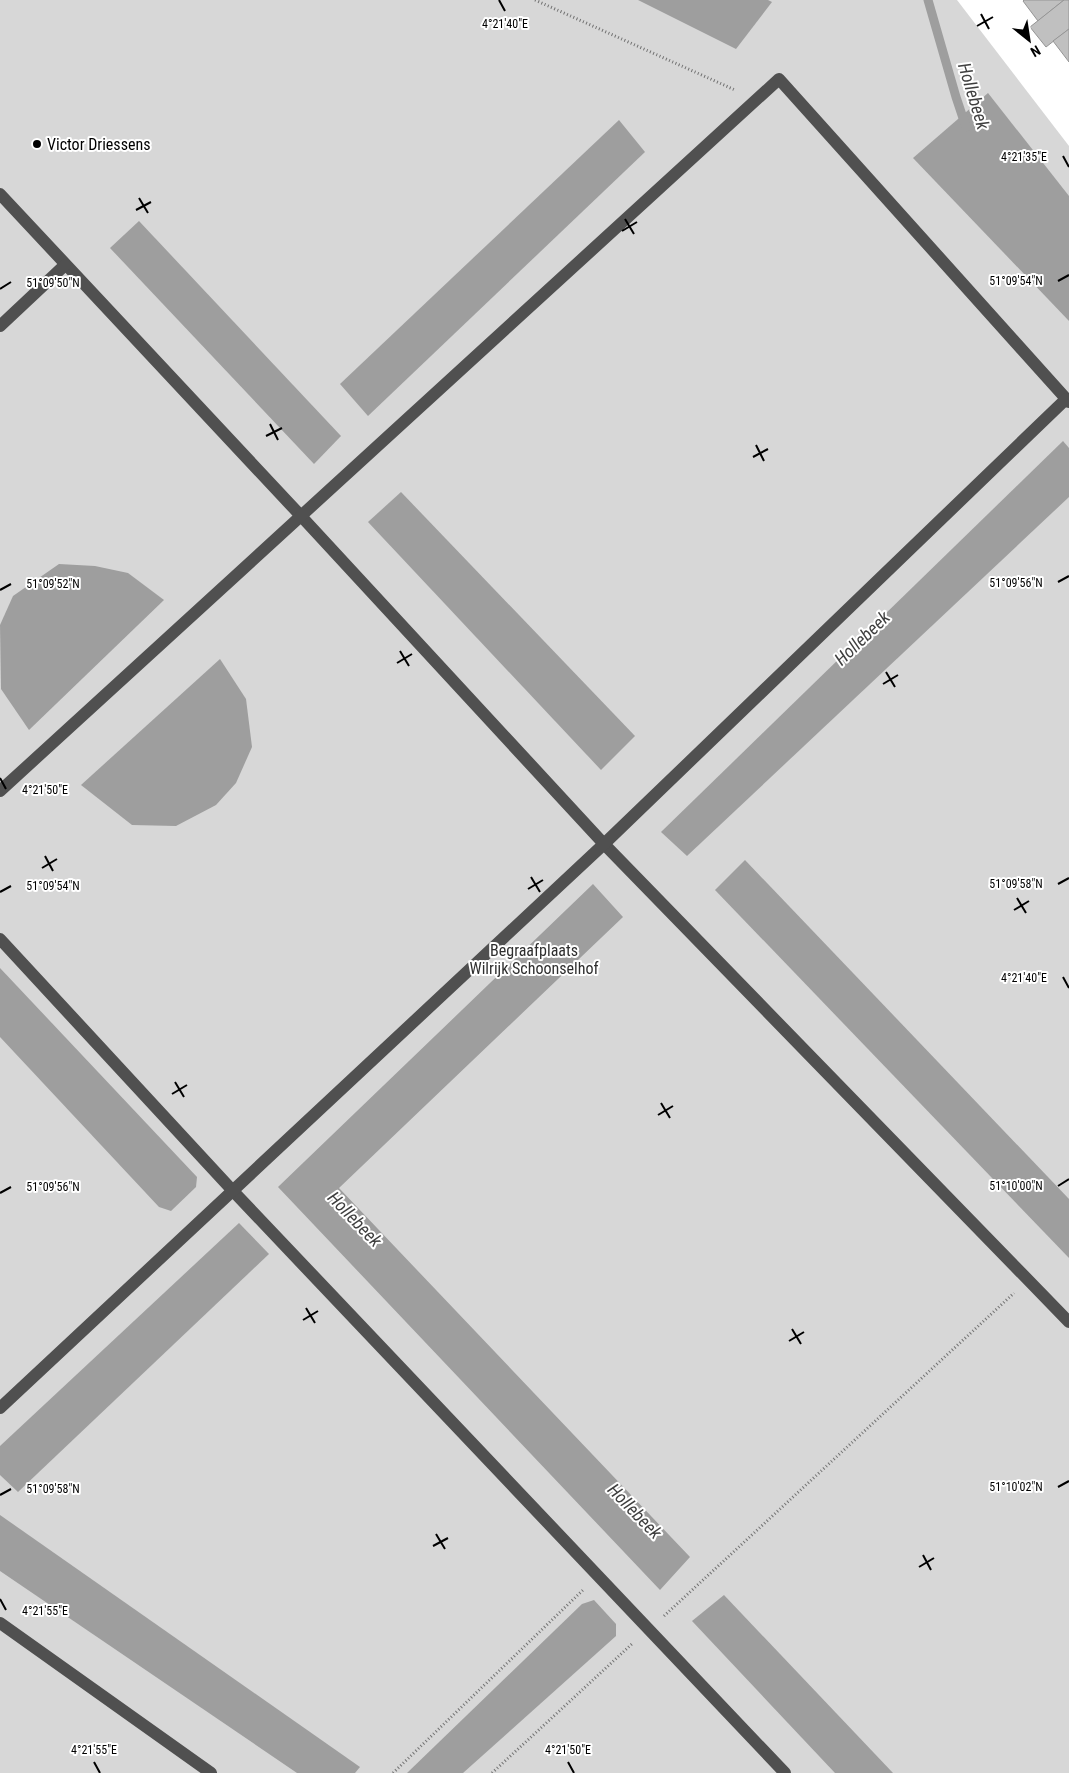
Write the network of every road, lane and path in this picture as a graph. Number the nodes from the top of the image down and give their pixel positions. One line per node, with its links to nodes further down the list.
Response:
1 (535, 0): 2 (path)
2 (756, 100): 6 (lane); 7 (lane)
3 (0, 194): 4 (lane)
4 (65, 265): 5 (lane); 7 (lane)
5 (0, 326)
6 (1067, 401): 9 (lane)
7 (301, 516): 8 (lane); 9 (lane)
8 (0, 791)
9 (604, 844): 11 (lane); 12 (lane)
10 (0, 940): 11 (lane)
11 (233, 1190): 14 (lane); 15 (lane)
12 (1028, 1280): 13 (lane); 17 (path)
13 (1069, 1322)
14 (0, 1408)
15 (598, 1576): 17 (lane); 19 (path)
16 (0, 1623): 18 (lane)
17 (649, 1630): 20 (path); 21 (lane)
18 (211, 1773)
19 (393, 1773)
20 (492, 1773)
21 (784, 1773)

